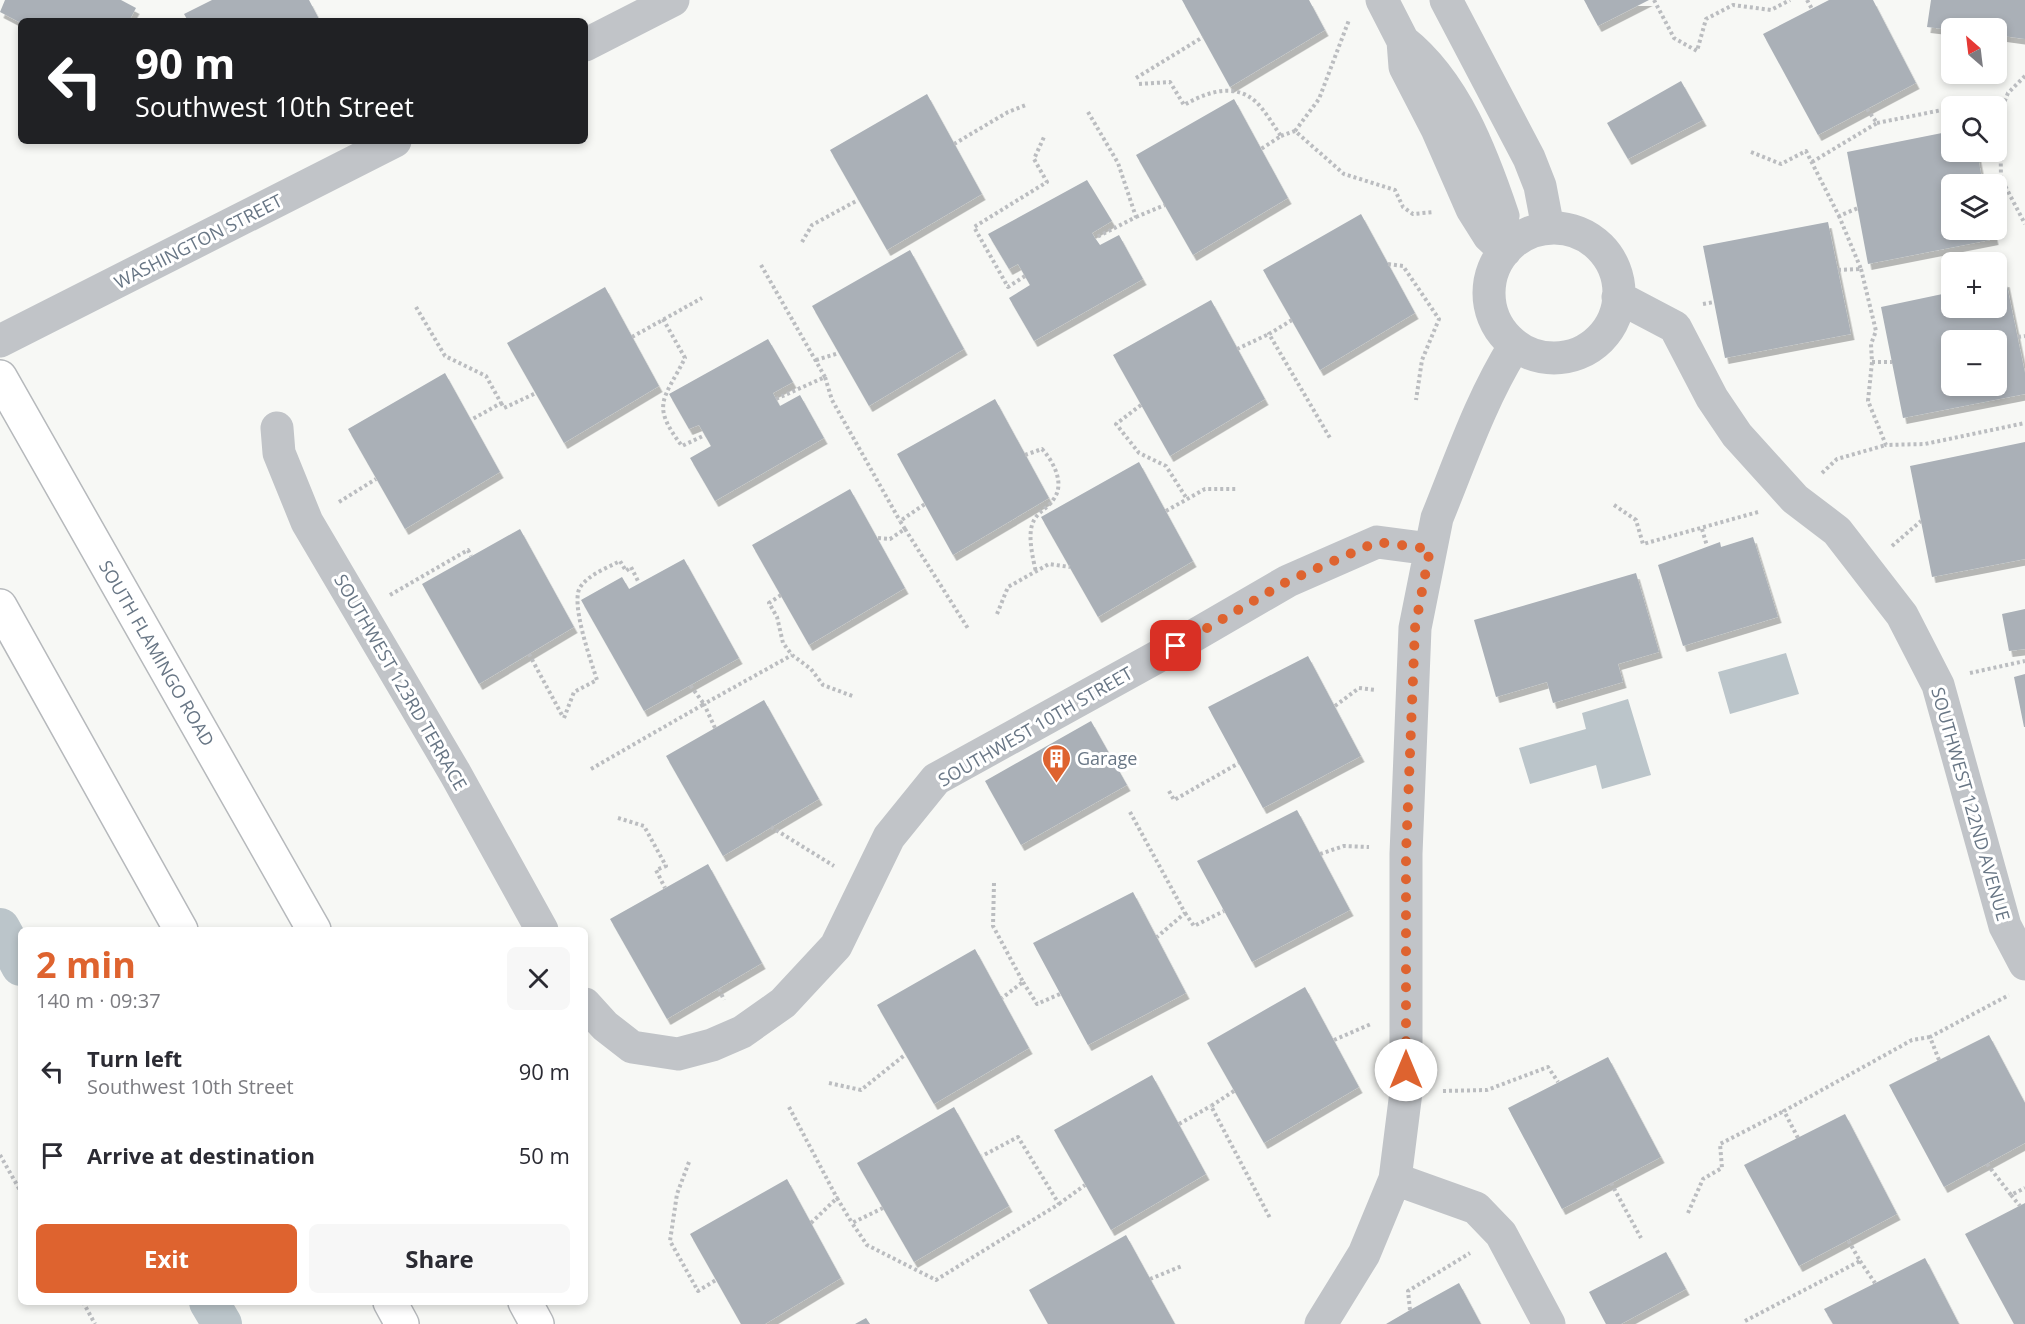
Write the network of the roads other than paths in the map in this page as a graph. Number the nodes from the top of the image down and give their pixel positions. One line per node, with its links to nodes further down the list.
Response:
1 (1382, 0): 4 (street)
2 (1446, 0): 7 (street)
3 (659, 3): 5 (street)
4 (1402, 41): 8 (street); 8 (street)
5 (588, 43)
6 (389, 144): 10 (street, WASHINGTON STREET)
7 (1548, 228): 8 (street); 9 (street)
8 (1497, 243): 11 (street)
9 (1618, 297): 11 (street); 19 (street, SOUTHWEST 122ND AVENUE)
10 (0, 341)
11 (1515, 345): 14 (street)
12 (0, 377): 17 (highway, SOUTH FLAMINGO ROAD)
13 (278, 428): 18 (street, SOUTHWEST 123RD TERRACE)
14 (1430, 549): 20 (street, SOUTHWEST 10TH STREET); 21 (street)
15 (0, 606): 16 (highway)
16 (180, 927)
17 (312, 927)
18 (541, 927)
19 (2020, 977)
20 (588, 1007)
21 (1395, 1179): 26 (street); 27 (street)
22 (392, 1305): 24 (highway)
23 (527, 1305): 25 (highway)
24 (402, 1324)
25 (537, 1324)
26 (1321, 1324)
27 (1549, 1324)

